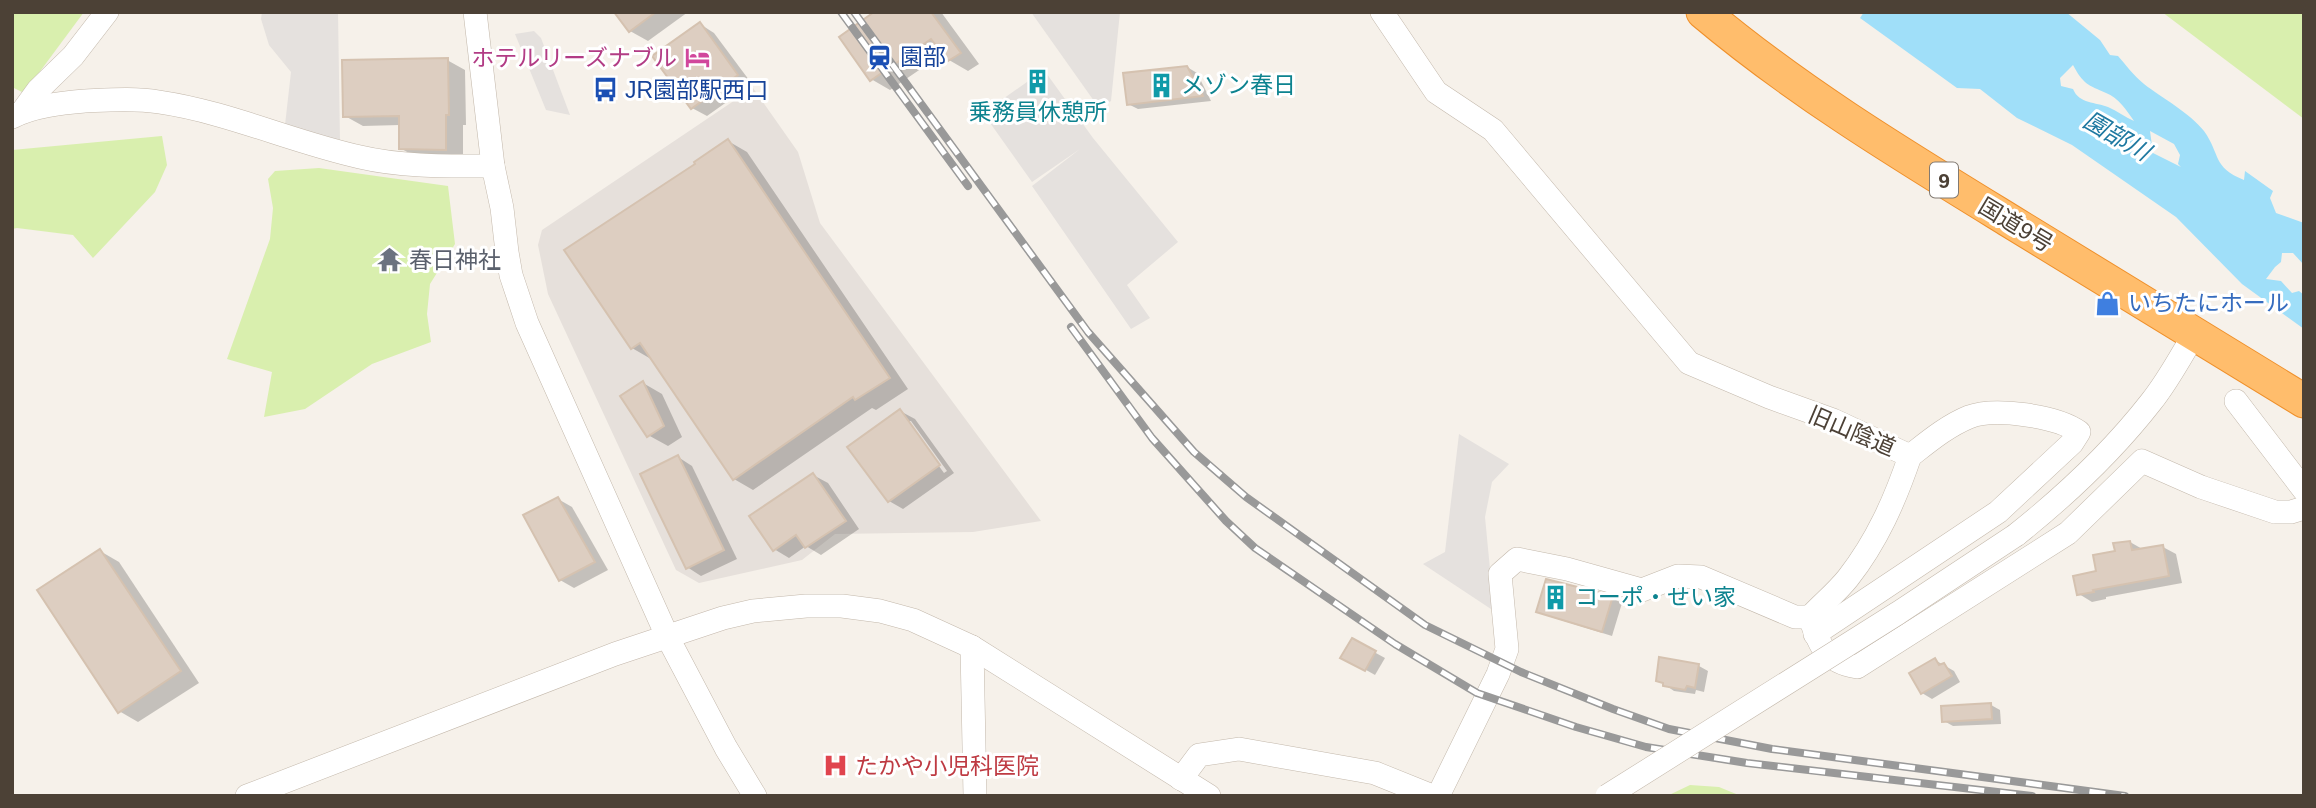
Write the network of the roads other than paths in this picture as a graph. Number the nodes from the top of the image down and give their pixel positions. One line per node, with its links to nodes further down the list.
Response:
1 (107, 12): 5 (street)
2 (475, 12): 6 (street)
3 (1382, 12): 10 (street, 旧山陰道)
4 (1703, 12): 7 (highway, 国道9号 / 9)
5 (17, 115): 6 (street)
6 (493, 166): 14 (street)
7 (2195, 333): 9 (highway, 国道9号 / 9); 23 (street, bridge)
8 (2236, 401): 11 (street)
9 (2304, 401)
10 (1910, 456): 13 (street, 旧山陰道); 13 (street)
11 (2304, 490)
12 (2304, 508): 13 (street)
13 (1812, 626): 22 (street)
14 (668, 638): 15 (street); 17 (street); 18 (street)
15 (972, 647): 16 (street); 19 (street)
16 (1181, 779): 20 (street); 21 (street)
17 (247, 796)
18 (755, 796)
19 (975, 796)
20 (1209, 796)
21 (1432, 796)
22 (1437, 796)
23 (1607, 796)

